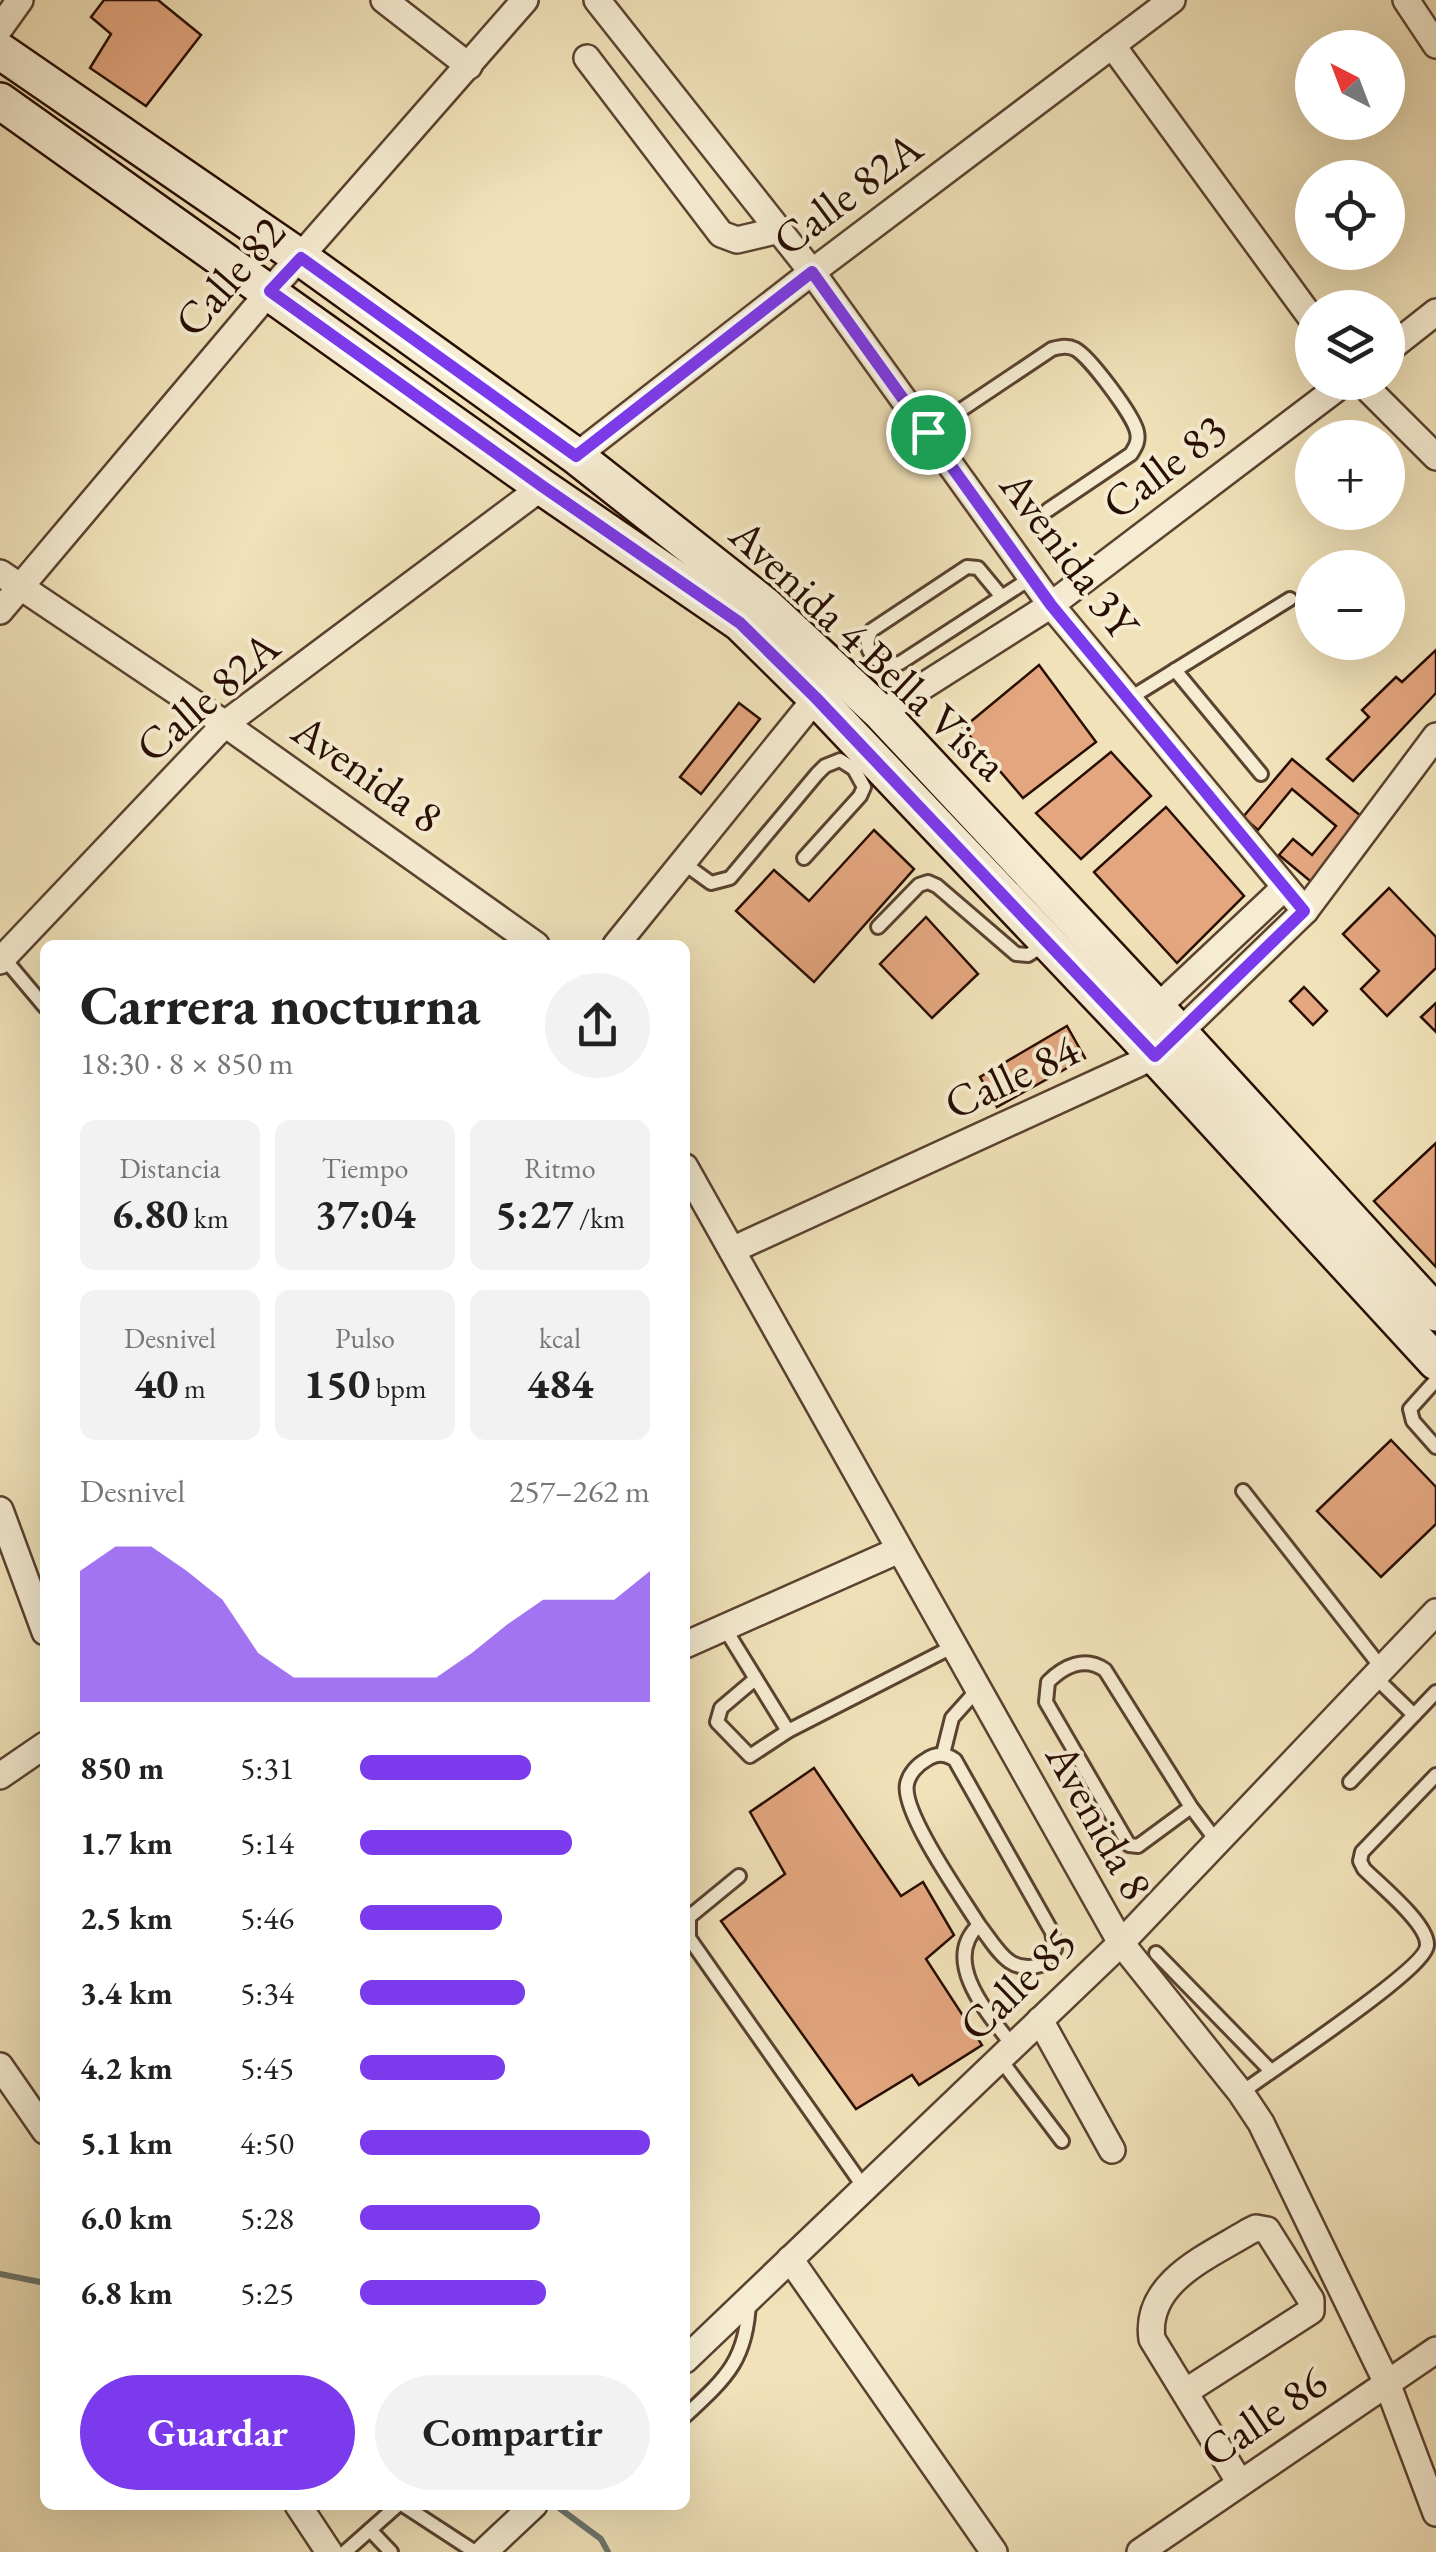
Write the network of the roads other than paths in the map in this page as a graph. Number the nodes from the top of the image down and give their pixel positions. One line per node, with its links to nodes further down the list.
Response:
1 (20, 0): 7 (street)
2 (384, 0): 12 (street)
3 (525, 0): 12 (street, Calle 82)
4 (598, 0): 14 (street, Avenida 3Y)
5 (1172, 0): 9 (street, Calle 82A)
6 (1406, 0): 8 (street)
7 (0, 28)
8 (1436, 44)
9 (1112, 46): 16 (street, Calle 82A); 18 (street)
10 (0, 51): 15 (street, Avenida 4 Bella Vista)
11 (587, 58): 14 (street)
12 (469, 66): 15 (street, Calle 82)
13 (0, 101): 17 (street, Avenida 4 Bella Vista)
14 (779, 230): 16 (street, Avenida 3Y)
15 (301, 258): 17 (street, Calle 82); 24 (street, Avenida 4 Bella Vista)
16 (812, 272): 23 (street, Avenida 3Y); 24 (street, Calle 82A)
17 (270, 291): 26 (street, Avenida 4 Bella Vista); 29 (street, Calle 82)
18 (1295, 296)
19 (1436, 312): 20 (street)
20 (1405, 337)
21 (1321, 400): 32 (street, Calle 83)
22 (1379, 400): 25 (street)
23 (928, 432): 27 (lane); 28 (street, Avenida 3Y)
24 (576, 456): 37 (street, Avenida 4 Bella Vista)
25 (1436, 457)
26 (542, 486): 35 (street, Avenida 4 Bella Vista); 38 (street, Calle 82A)
27 (1048, 510)
28 (1031, 578): 30 (lane); 32 (street, Avenida 3Y)
29 (10, 580): 33 (street, Calle 82); 38 (street, Avenida 8)
30 (1002, 597): 30 (lane)
31 (1290, 598): 34 (lane)
32 (1051, 605): 36 (street, Avenida 3Y); 37 (street, Calle 83)
33 (0, 611)
34 (1175, 670): 36 (lane); 40 (lane)
35 (816, 698): 42 (street); 48 (street, Avenida 4 Bella Vista)
36 (1127, 700): 43 (street, Avenida 3Y)
37 (880, 713): 51 (street, Avenida 4 Bella Vista)
38 (226, 724): 46 (street, Avenida 8); 49 (street, Calle 82A)
39 (1436, 736): 44 (street, Calle 84)
40 (1261, 774)
41 (804, 858): 42 (lane)
42 (682, 862): 47 (street)
43 (1284, 888): 44 (street, Avenida 3Y); 51 (street, Calle 84)
44 (1304, 911): 51 (street, Calle 84)
45 (878, 927): 48 (lane)
46 (529, 940)
47 (620, 940)
48 (1048, 943): 51 (street, Avenida 4 Bella Vista)
49 (2, 959): 50 (lane)
50 (40, 1001)
51 (1156, 1032): 53 (street, Calle 84); 54 (street, Avenida 4 Bella Vista); 55 (street, Avenida 4 Bella Vista)
52 (690, 1177): 53 (street, Avenida 8)
53 (732, 1250): 60 (street, Avenida 8)
54 (1436, 1314)
55 (1436, 1362)
56 (1436, 1380): 57 (lane)
57 (1436, 1447)
58 (1243, 1491): 66 (lane)
59 (0, 1510): 62 (street)
60 (900, 1550): 63 (street); 65 (street, Avenida 8)
61 (1436, 1612): 66 (street, Calle 85)
62 (40, 1618)
63 (724, 1628): 64 (street); 67 (lane)
64 (690, 1643)
65 (954, 1646): 68 (street, Avenida 8); 71 (lane)
66 (1377, 1671): 70 (lane); 78 (street, Calle 85)
67 (754, 1680): 71 (lane); 71 (lane)
68 (978, 1689): 73 (lane); 83 (street, Avenida 8)
69 (1436, 1692): 70 (lane)
70 (1414, 1715): 76 (lane)
71 (788, 1731)
72 (40, 1748): 75 (street)
73 (943, 1754): 81 (lane); 81 (lane)
74 (1436, 1775): 88 (lane)
75 (0, 1776)
76 (1350, 1782)
77 (1190, 1807): 77 (lane); 78 (lane)
78 (1218, 1843): 83 (street, Calle 85)
79 (739, 1876): 80 (lane)
80 (690, 1916)
81 (980, 1925): 86 (lane)
82 (690, 1939): 93 (lane)
83 (1120, 1943): 85 (street, Calle 85); 89 (street, Avenida 8)
84 (1156, 1953): 88 (lane)
85 (1040, 2020): 86 (street, Calle 85); 92 (street)
86 (1006, 2052): 91 (lane); 93 (street, Calle 85)
87 (0, 2066): 90 (street)
88 (1271, 2070): 89 (lane)
89 (1241, 2093): 98 (street, Avenida 8)
90 (40, 2125)
91 (1062, 2141)
92 (1112, 2150)
93 (863, 2186): 94 (street, Calle 85)
94 (790, 2260): 95 (street, Calle 85); 113 (street)
95 (749, 2298): 97 (street, Calle 85); 100 (lane)
96 (1436, 2350): 98 (street, Calle 86)
97 (690, 2355)
98 (1386, 2383): 101 (street, Calle 86); 105 (street, Avenida 8)
99 (1185, 2392): 99 (street); 101 (street)
100 (690, 2411)
101 (1240, 2483): 114 (street, Calle 86)
102 (301, 2510): 108 (street)
103 (394, 2510): 107 (lane)
104 (408, 2510): 111 (lane)
105 (1436, 2512)
106 (526, 2513): 112 (street)
107 (370, 2530): 109 (lane); 110 (lane)
108 (330, 2552)
109 (345, 2552)
110 (391, 2552)
111 (475, 2552)
112 (484, 2552)
113 (994, 2552)
114 (1140, 2552)

